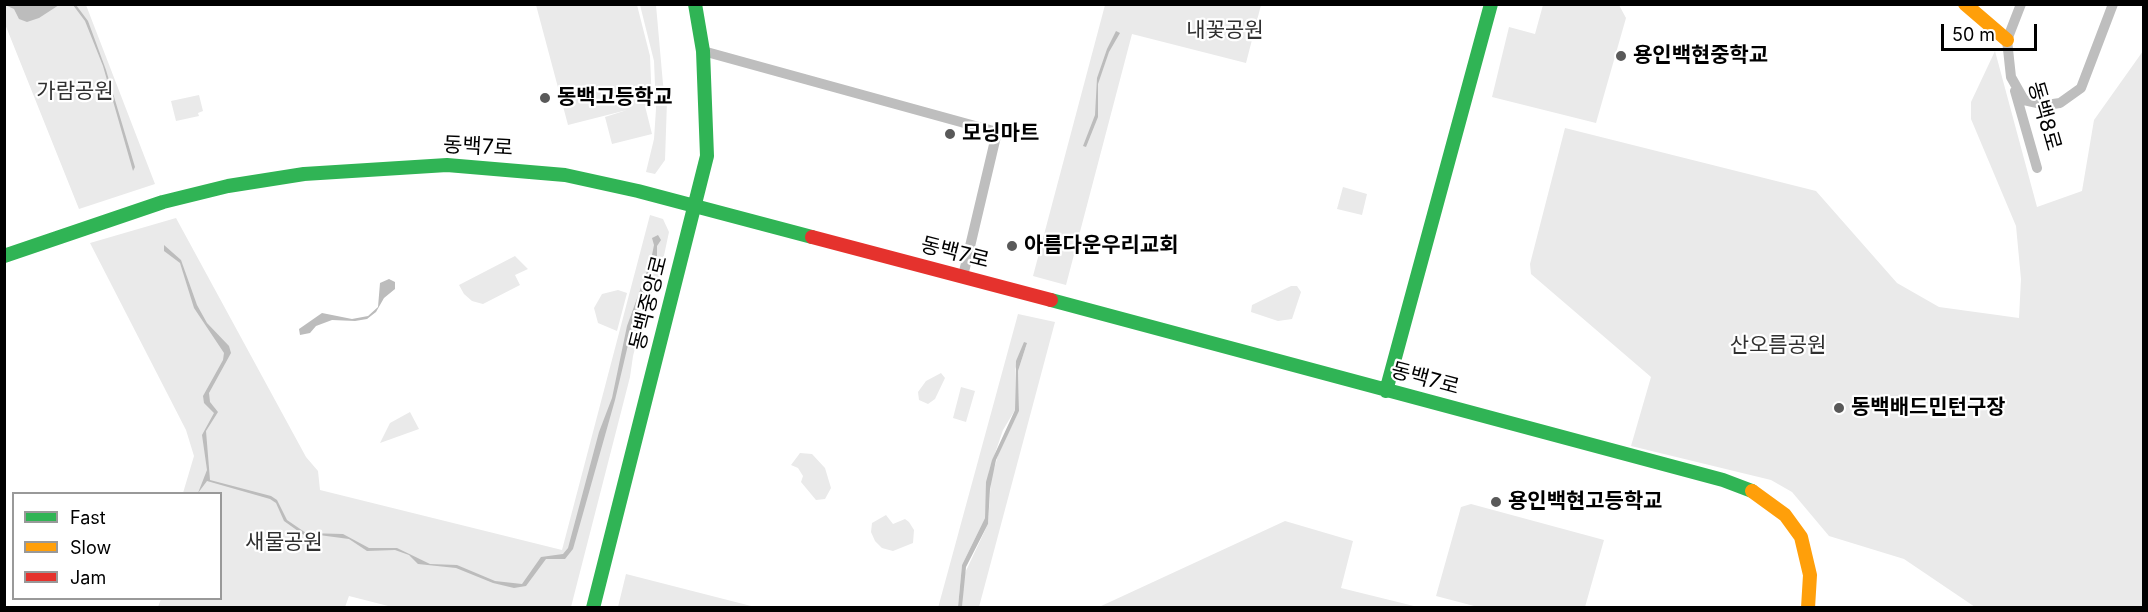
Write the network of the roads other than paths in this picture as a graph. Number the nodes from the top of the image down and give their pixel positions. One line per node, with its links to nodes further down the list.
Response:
1 (695, 4): 7 (street, 동백중앙로)
2 (1491, 4): 13 (street)
3 (1965, 4): 6 (street)
4 (2021, 4): 6 (street, 동백8로)
5 (2113, 4): 8 (street, 동백8로)
6 (2007, 40): 8 (street, 동백8로)
7 (703, 51): 10 (street, 동백중앙로); 12 (street)
8 (2011, 77): 9 (street, 동백8로)
9 (2037, 168)
10 (694, 206): 11 (street, 동백7로); 12 (street, 동백7로); 14 (street, 동백중앙로)
11 (4, 256)
12 (963, 276): 13 (street, 동백7로)
13 (1386, 391): 15 (street, 동백7로)
14 (593, 608)
15 (1808, 608)

